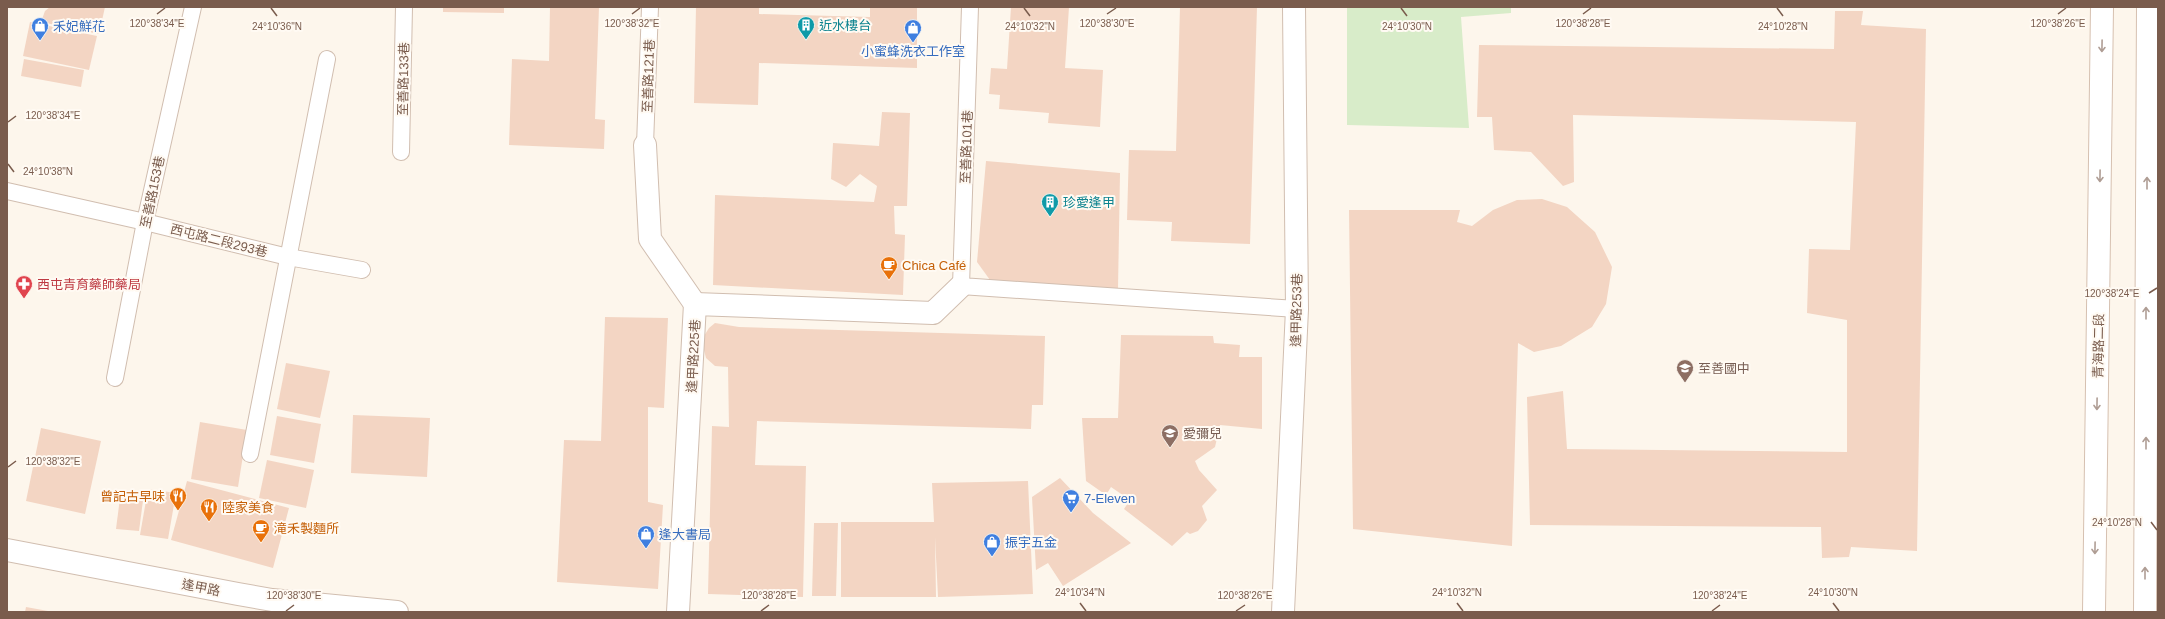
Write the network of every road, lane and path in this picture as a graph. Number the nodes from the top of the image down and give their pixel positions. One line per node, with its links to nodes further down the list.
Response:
1 (193, 7): 12 (lane, 至善路153巷)
2 (404, 7): 10 (lane, 至善路133巷)
3 (650, 7): 9 (lane, 至善路121巷)
4 (970, 7): 15 (lane, 至善路101巷)
5 (1294, 7): 17 (street, 逢甲路253巷)
6 (2102, 7): 24 (street, 青海路二段, one-way to 24)
7 (2148, 7): 25 (street, one-way to 7)
8 (327, 59): 13 (lane)
9 (645, 145): 16 (street)
10 (401, 152)
11 (7, 191): 12 (lane, 西屯路二段293巷)
12 (145, 222): 13 (lane, 西屯路二段293巷); 18 (lane, 至善路153巷)
13 (288, 257): 14 (lane, 西屯路二段293巷); 19 (lane)
14 (362, 270)
15 (961, 286): 16 (street, 逢甲路225巷); 17 (lane)
16 (695, 304): 22 (street, 逢甲路225巷)
17 (1297, 309): 23 (street, 逢甲路253巷)
18 (115, 378)
19 (250, 454)
20 (7, 550): 21 (street, 逢甲路)
21 (397, 612)
22 (678, 612)
23 (1284, 612)
24 (2094, 612)
25 (2145, 612)

